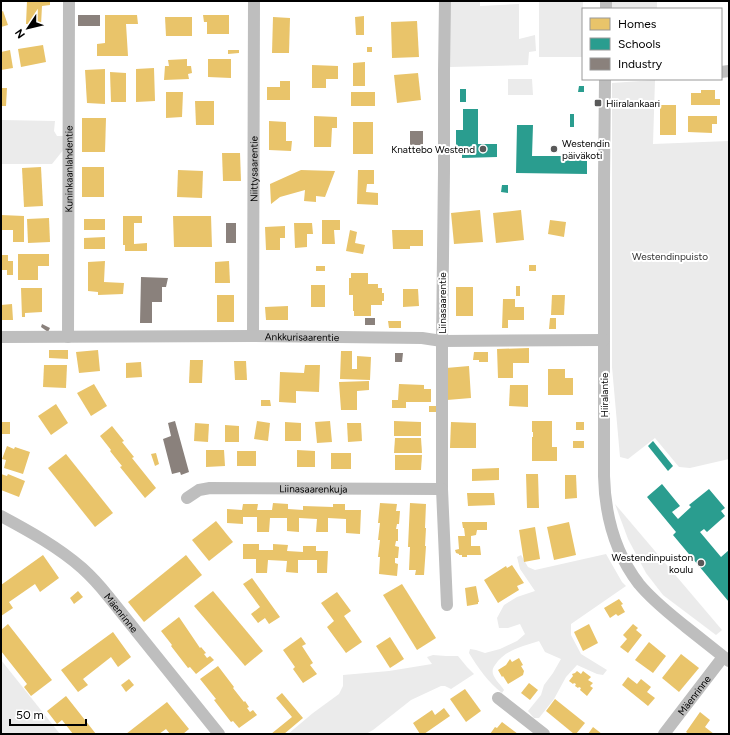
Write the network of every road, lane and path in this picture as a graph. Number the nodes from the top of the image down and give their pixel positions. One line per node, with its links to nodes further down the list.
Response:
1 (69, 1): 7 (street, Kuninkaanlahdentie)
2 (254, 1): 5 (street, Niittysaarentie)
3 (445, 1): 9 (street, Liinasaarentie)
4 (605, 80): 8 (street, Hiiralantie)
5 (252, 336): 7 (street, Ankkurisaarentie); 9 (street, Ankkurisaarentie)
6 (1, 337): 7 (street, Ankkurisaarentie)
7 (68, 337)
8 (604, 340): 9 (street, Ankkurisaarentie); 14 (street, Hiiralantie)
9 (442, 341): 10 (street, Liinasaarentie)
10 (442, 489): 11 (street, Liinasaarenkuja); 13 (street, Liinasaarentie)
11 (187, 498)
12 (1, 516): 16 (street, Mäenrinne)
13 (447, 604)
14 (726, 659): 18 (street, Mäenrinne)
15 (498, 698): 17 (street)
16 (219, 734)
17 (544, 734)
18 (664, 734)

